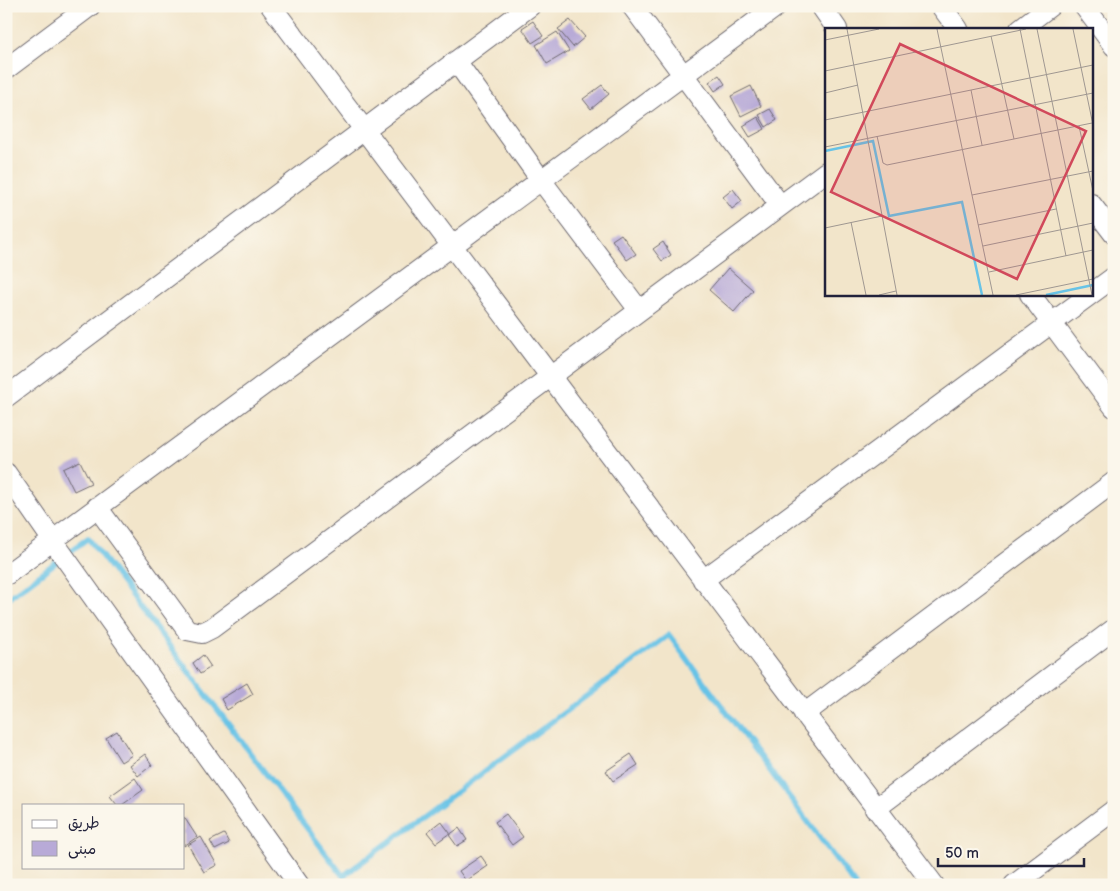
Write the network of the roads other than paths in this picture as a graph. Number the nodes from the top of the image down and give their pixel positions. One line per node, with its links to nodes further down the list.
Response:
1 (90, 6): 15 (street)
2 (271, 6): 17 (street)
3 (530, 6): 14 (street)
4 (632, 6): 16 (street)
5 (777, 6): 16 (street)
6 (821, 6): 10 (street)
7 (941, 6): 11 (street)
8 (1050, 6): 12 (street)
9 (1084, 6): 13 (street)
10 (836, 28)
11 (957, 28)
12 (1021, 28)
13 (1114, 46)
14 (456, 61): 17 (street); 19 (street)
15 (6, 69)
16 (684, 76): 19 (street); 20 (street)
17 (364, 130): 23 (street); 31 (street)
18 (825, 173): 20 (street)
19 (541, 180): 23 (street); 28 (street)
20 (780, 205): 28 (street)
21 (1092, 205): 22 (street)
22 (1114, 234)
23 (452, 246): 30 (street); 35 (street)
24 (1114, 278): 25 (street)
25 (1092, 294)
26 (1031, 295): 29 (street)
27 (1091, 295): 29 (street)
28 (639, 310): 30 (street)
29 (1052, 323): 32 (street); 38 (street)
30 (550, 376): 35 (street); 38 (street)
31 (6, 397)
32 (1114, 407)
33 (6, 473): 36 (street)
34 (1114, 482): 40 (street)
35 (98, 508): 36 (street)
36 (53, 540): 37 (street); 43 (street)
37 (6, 575)
38 (703, 580): 40 (street)
39 (1114, 629): 41 (street)
40 (804, 714): 41 (street)
41 (875, 809): 44 (street)
42 (1114, 810): 45 (street)
43 (299, 885)
44 (934, 885)
45 (1014, 885)

